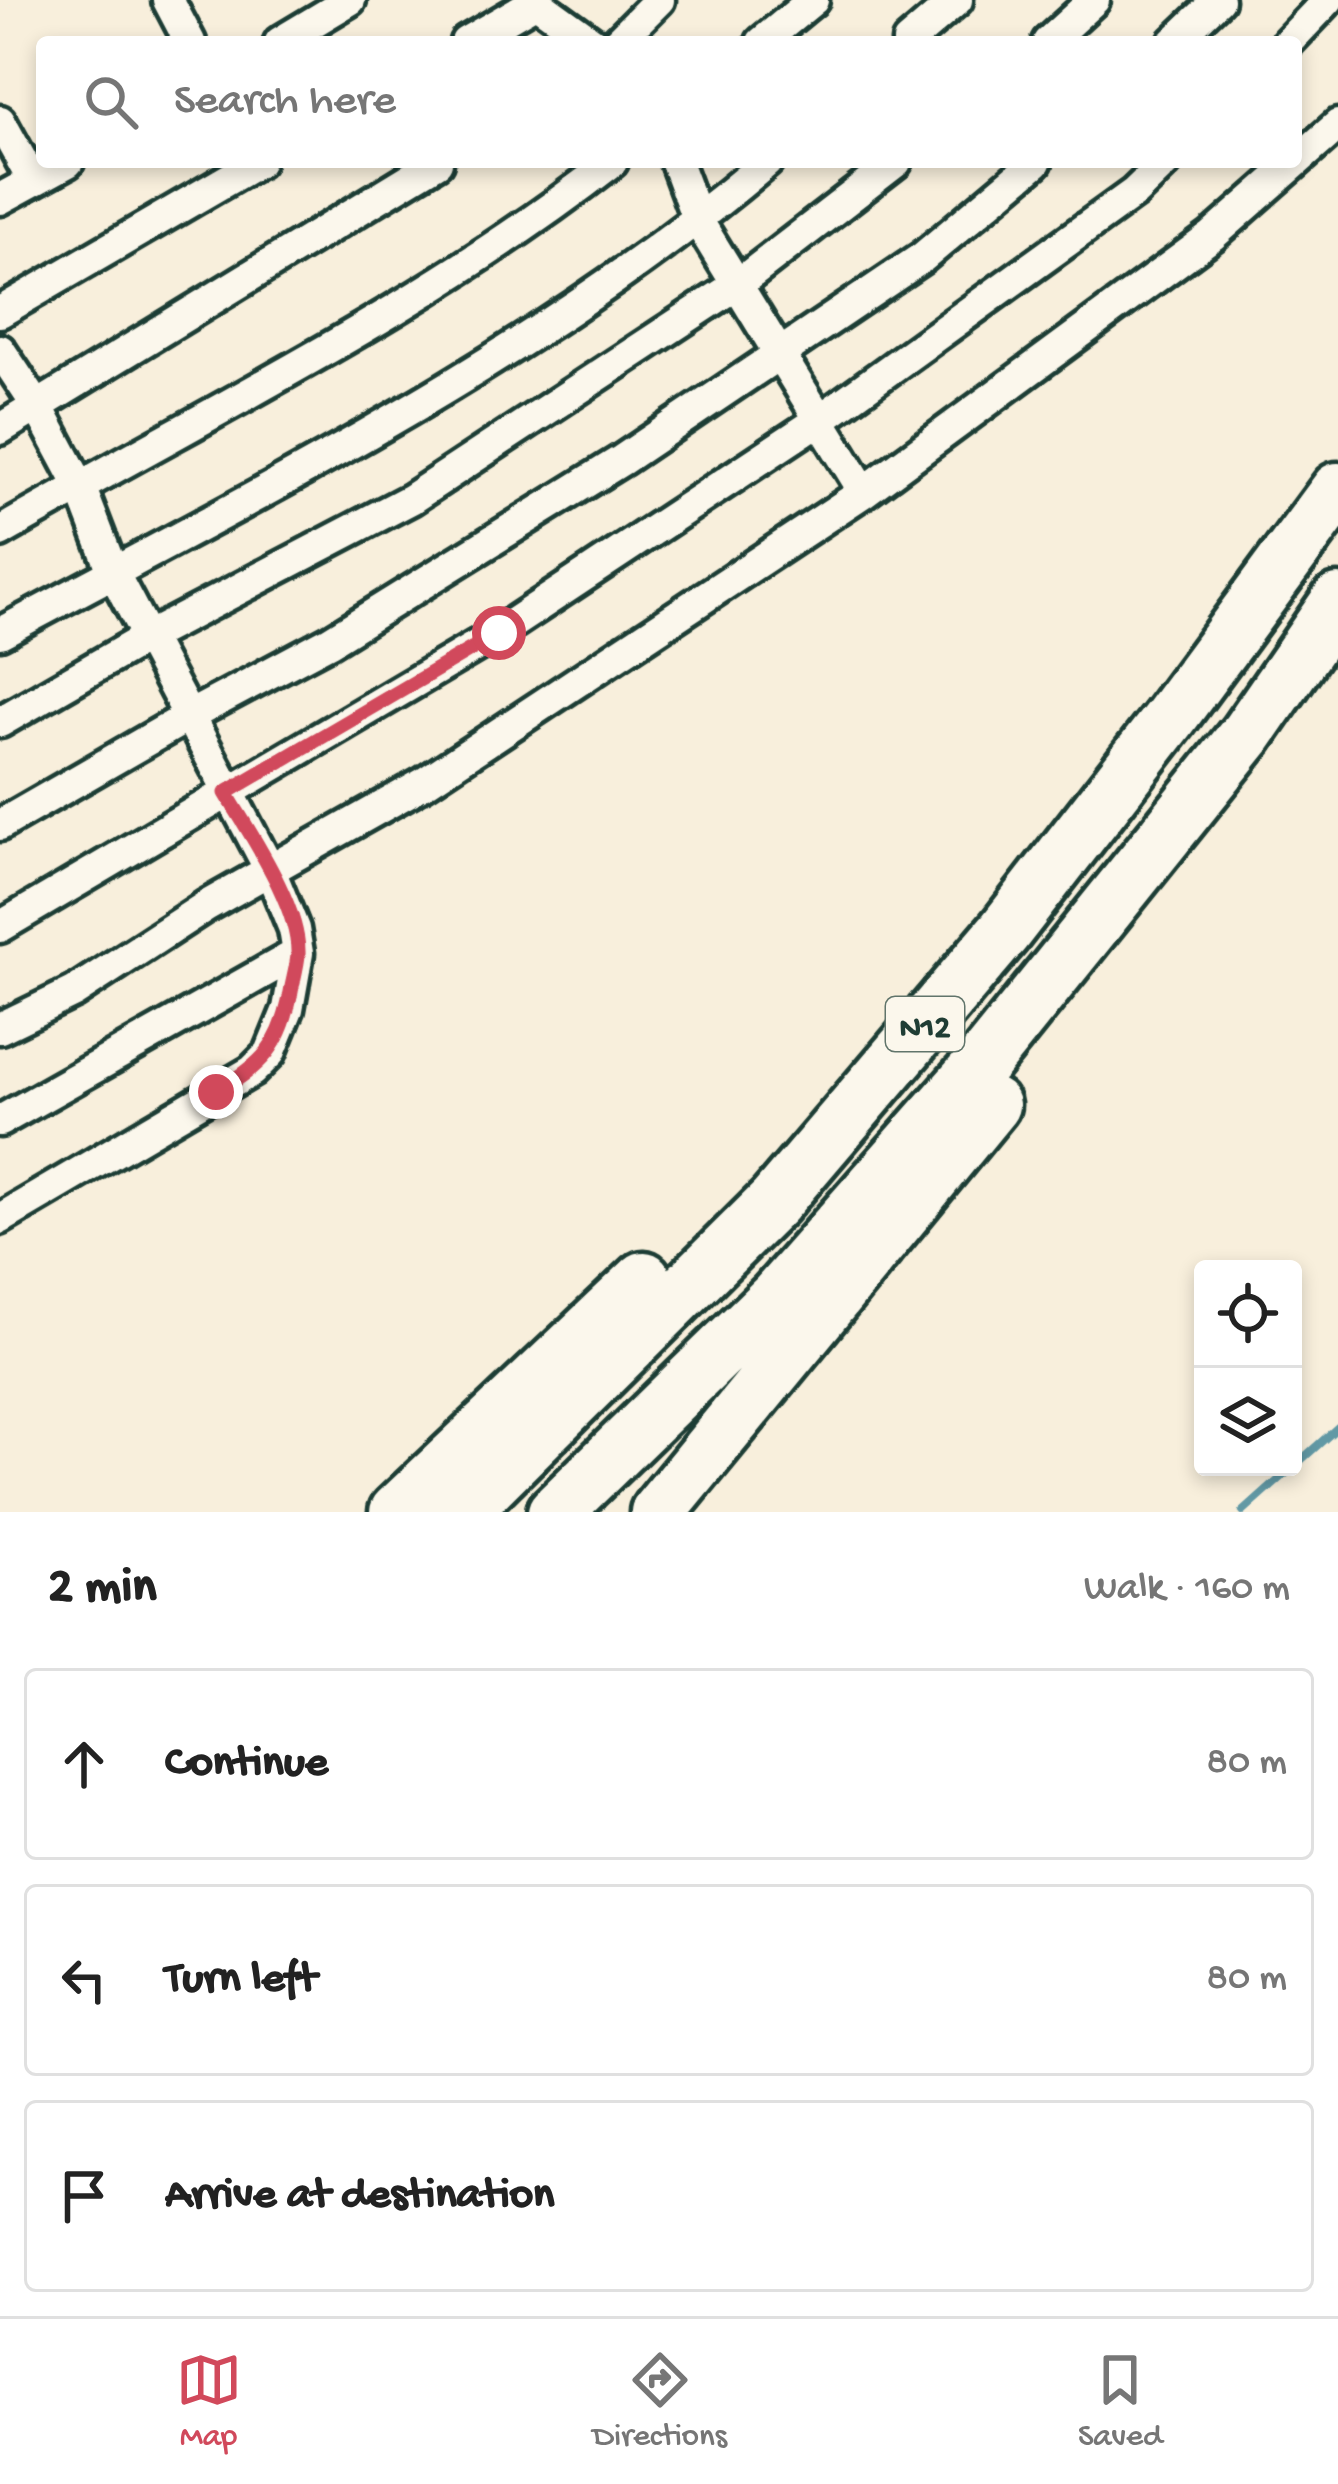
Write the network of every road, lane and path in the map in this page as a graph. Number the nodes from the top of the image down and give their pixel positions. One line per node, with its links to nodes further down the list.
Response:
1 (168, 0): 10 (street)
2 (350, 0): 11 (street)
3 (536, 0): 12 (street); 13 (street)
4 (659, 0): 14 (street)
5 (813, 0): 15 (street)
6 (957, 0): 16 (street)
7 (1094, 0): 17 (street)
8 (1218, 0): 18 (street)
9 (1328, 0): 19 (street)
10 (187, 36)
11 (290, 36)
12 (476, 36)
13 (584, 36)
14 (623, 36)
15 (769, 36)
16 (915, 36)
17 (1055, 36)
18 (1180, 36)
19 (1294, 36)
20 (0, 122): 33 (street)
21 (1338, 125): 22 (street)
22 (1302, 157)
23 (57, 168): 33 (street)
24 (248, 168): 37 (street)
25 (427, 168): 40 (street)
26 (604, 168): 43 (street)
27 (678, 168): 35 (street)
28 (760, 168): 35 (street)
29 (888, 168): 36 (street)
30 (1029, 168): 39 (street)
31 (1160, 168): 41 (street)
32 (1289, 168): 45 (street)
33 (33, 181): 34 (street)
34 (0, 199)
35 (698, 221): 36 (street); 47 (street)
36 (738, 284): 39 (street); 50 (street)
37 (0, 312)
38 (0, 350): 40 (street)
39 (781, 352): 41 (street); 52 (street)
40 (39, 409): 42 (street); 43 (street)
41 (821, 419): 45 (street); 55 (street)
42 (0, 430)
43 (80, 486): 46 (street); 47 (street)
44 (1338, 490): 53 (highway, N12)
45 (863, 493): 57 (street)
46 (0, 532)
47 (113, 572): 49 (street); 50 (street)
48 (1338, 602): 65 (highway, N12)
49 (0, 633)
50 (149, 636): 52 (street); 54 (street)
51 (1338, 642): 66 (highway)
52 (191, 715): 55 (street); 56 (street)
53 (1169, 719): 63 (highway); 64 (highway, N12)
54 (0, 722)
55 (226, 793): 57 (street); 58 (street)
56 (0, 825)
57 (270, 870): 59 (street); 60 (street)
58 (0, 927)
59 (298, 953): 61 (street); 62 (street)
60 (0, 1028)
61 (0, 1121)
62 (0, 1219)
63 (397, 1512)
64 (461, 1512)
65 (555, 1512)
66 (658, 1512)

